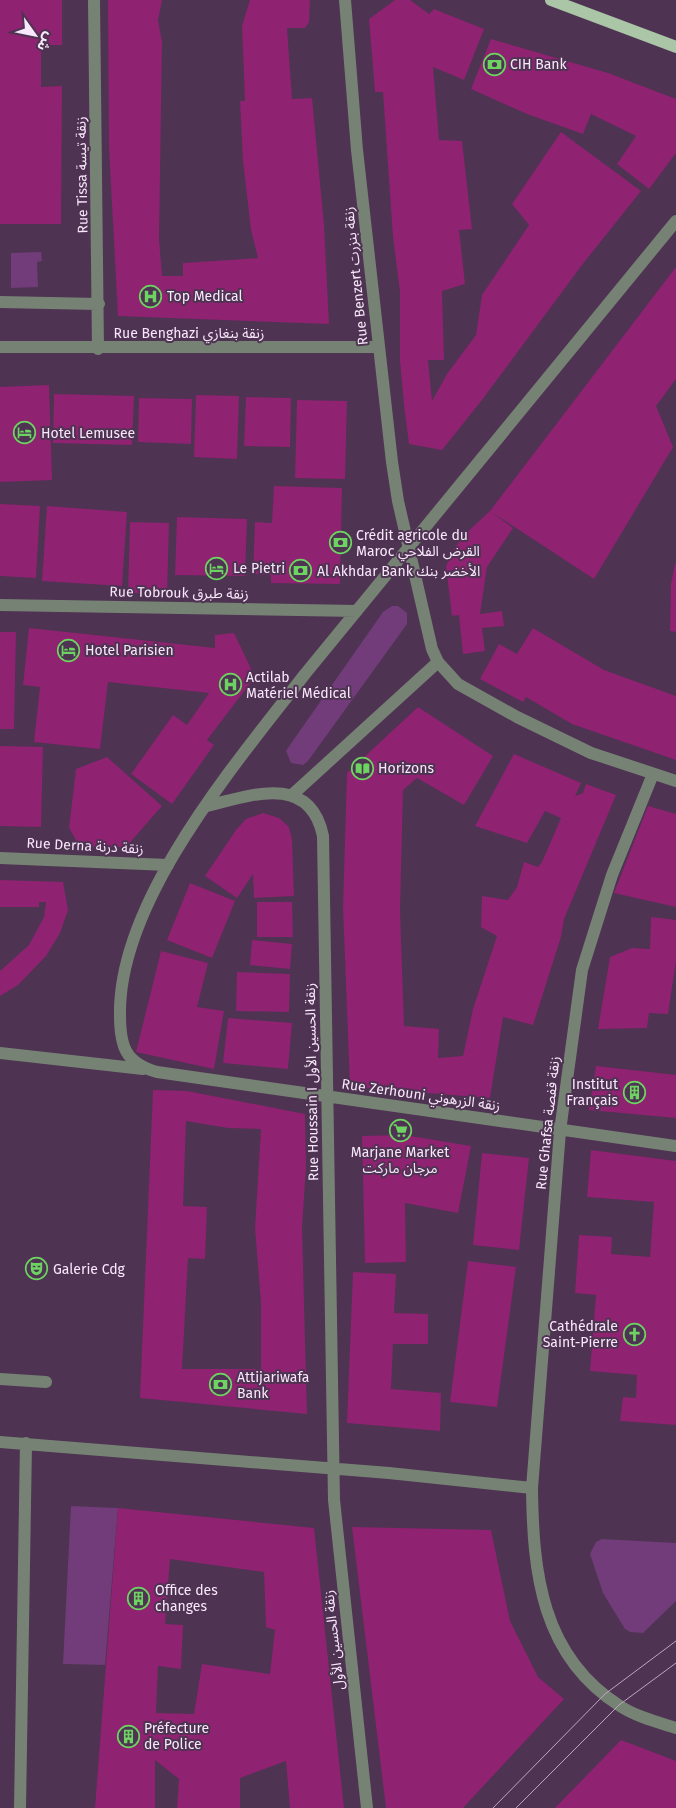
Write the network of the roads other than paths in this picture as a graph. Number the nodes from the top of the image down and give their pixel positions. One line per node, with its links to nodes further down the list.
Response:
1 (94, 0): 7 (street, Rue Tissa زنقة تيسة)
2 (345, 0): 9 (street, Rue Benzert زنقة بنزرت)
3 (551, 0): 4 (main road)
4 (676, 47)
5 (676, 221): 11 (street)
6 (0, 302): 7 (street)
7 (99, 304): 10 (street, Rue Tissa زنقة تيسة)
8 (0, 347): 10 (street, Rue Benghazi زنقة بنغازي)
9 (379, 347): 10 (street, Rue Benghazi زنقة بنغازي); 11 (street, Rue Benzert زنقة بنزرت)
10 (98, 349)
11 (409, 547): 13 (street); 14 (street, Rue Benzert زنقة بنزرت)
12 (0, 605): 13 (street, Rue Tobrouk زنقة طبرق)
13 (357, 610): 18 (street)
14 (438, 662): 15 (street); 17 (street)
15 (653, 774): 16 (street); 24 (street, Rue Ghafsa زنقة قفصة)
16 (676, 781)
17 (292, 795): 18 (street); 23 (street, Rue Houssain I زنقة الحسين الأول)
18 (207, 806): 20 (street)
19 (0, 858): 20 (street, Rue Derna زنقة درنة)
20 (168, 865): 22 (street)
21 (0, 1053): 22 (street, Rue Zerhouni زنقة الزرهوني)
22 (145, 1069): 23 (street, Rue Zerhouni زنقة الزرهوني)
23 (326, 1096): 24 (street, Rue Zerhouni زنقة الزرهوني); 30 (street, Rue Houssain I زنقة الحسين الأول)
24 (560, 1131): 25 (street, Rue Zerhouni زنقة الزرهوني); 31 (street, Rue Ghafsa زنقة قفصة)
25 (676, 1146)
26 (0, 1379): 27 (street)
27 (46, 1382)
28 (0, 1442): 29 (street)
29 (26, 1443): 30 (street); 33 (street)
30 (333, 1469): 31 (street); 34 (street, زنقة الحسين الأول)
31 (532, 1488): 32 (street, Rue Ghafsa زنقة قفصة)
32 (676, 1728)
33 (20, 1808)
34 (367, 1808)

